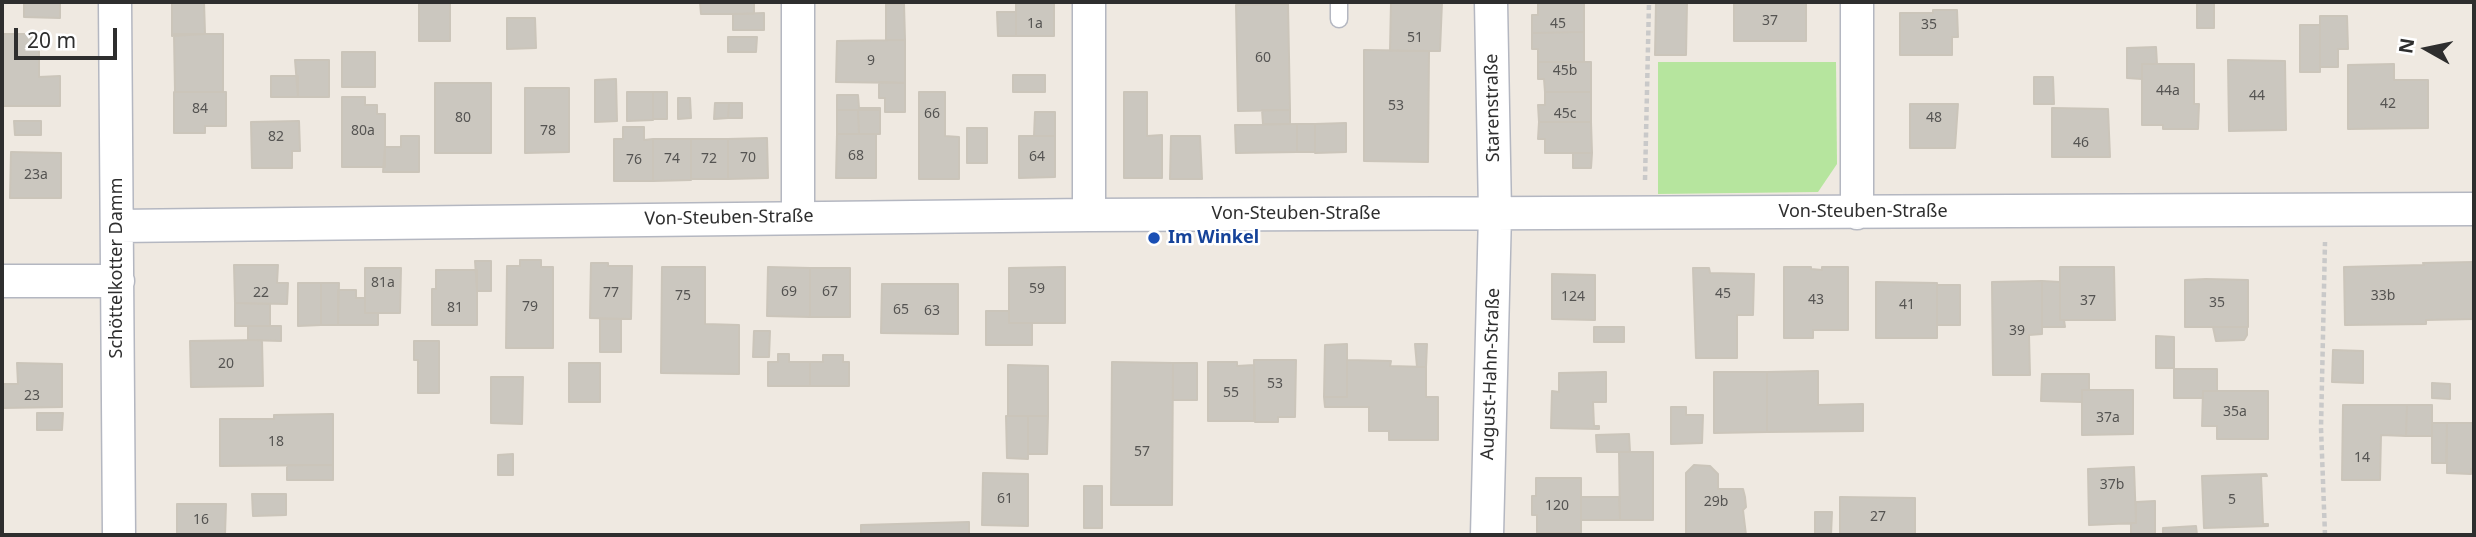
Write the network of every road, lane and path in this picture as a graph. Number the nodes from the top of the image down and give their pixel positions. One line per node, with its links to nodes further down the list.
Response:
1 (115, 2): 16 (street, Schöttelkotter Damm)
2 (799, 2): 15 (street)
3 (1089, 2): 14 (street)
4 (1339, 2): 8 (lane)
5 (1492, 2): 12 (street, Starenstraße)
6 (1649, 2): 11 (path)
7 (1857, 2): 13 (street)
8 (1339, 19)
9 (2326, 209): 10 (street, Von-Steuben-Straße); 13 (street, Von-Steuben-Straße); 21 (path)
10 (2474, 209)
11 (1644, 212): 12 (street, Von-Steuben-Straße); 13 (street, Von-Steuben-Straße)
12 (1495, 213): 14 (street, Von-Steuben-Straße); 20 (street, August-Hahn-Straße)
13 (1857, 213)
14 (1089, 215): 15 (street, Von-Steuben-Straße)
15 (798, 217): 16 (street, Von-Steuben-Straße)
16 (117, 226): 18 (street, Schöttelkotter Damm)
17 (2, 281): 18 (street)
18 (118, 281): 19 (street, Schöttelkotter Damm)
19 (119, 535)
20 (1487, 535)
21 (2325, 535)

